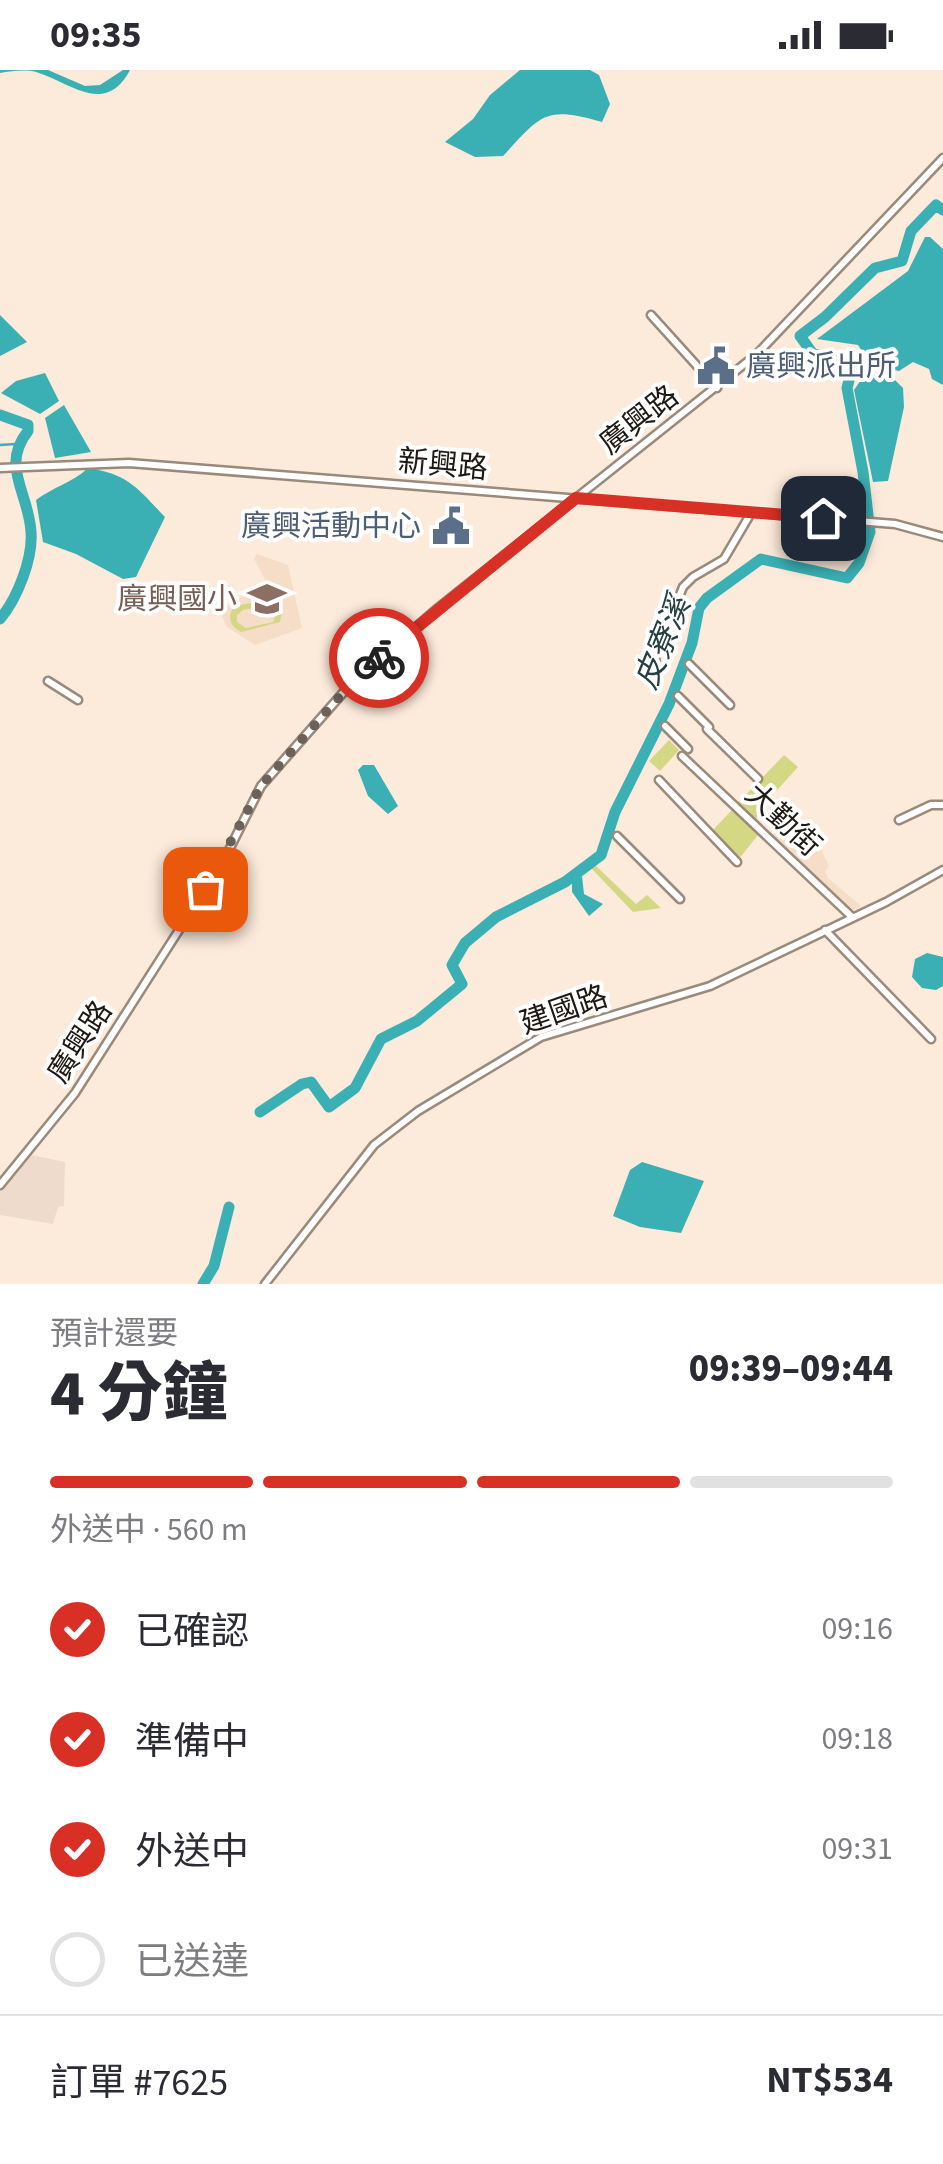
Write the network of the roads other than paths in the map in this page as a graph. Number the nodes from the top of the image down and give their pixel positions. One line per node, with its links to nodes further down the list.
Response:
1 (943, 158): 3 (street, 廣興路)
2 (651, 315): 3 (street)
3 (717, 388): 5 (street, 廣興路)
4 (3, 468): 5 (street, 新興路)
5 (576, 498): 6 (street, 新興路); 28 (street, 廣興路)
6 (751, 513): 7 (street, 新興路); 9 (street)
7 (943, 536)
8 (690, 664): 13 (street)
9 (657, 673)
10 (48, 680): 12 (street)
11 (678, 696): 17 (street)
12 (78, 700)
13 (730, 705)
14 (666, 726): 15 (street)
15 (688, 749)
16 (682, 756): 25 (street, 大勤街)
17 (758, 779)
18 (659, 780): 22 (street)
19 (943, 805): 20 (street)
20 (899, 820)
21 (617, 836): 24 (street)
22 (737, 862)
23 (943, 870): 25 (street, 建國路)
24 (680, 899)
25 (852, 917): 26 (street, 建國路)
26 (826, 930): 27 (street); 29 (street, 建國路)
27 (931, 1039)
28 (0, 1185)
29 (265, 1284)

